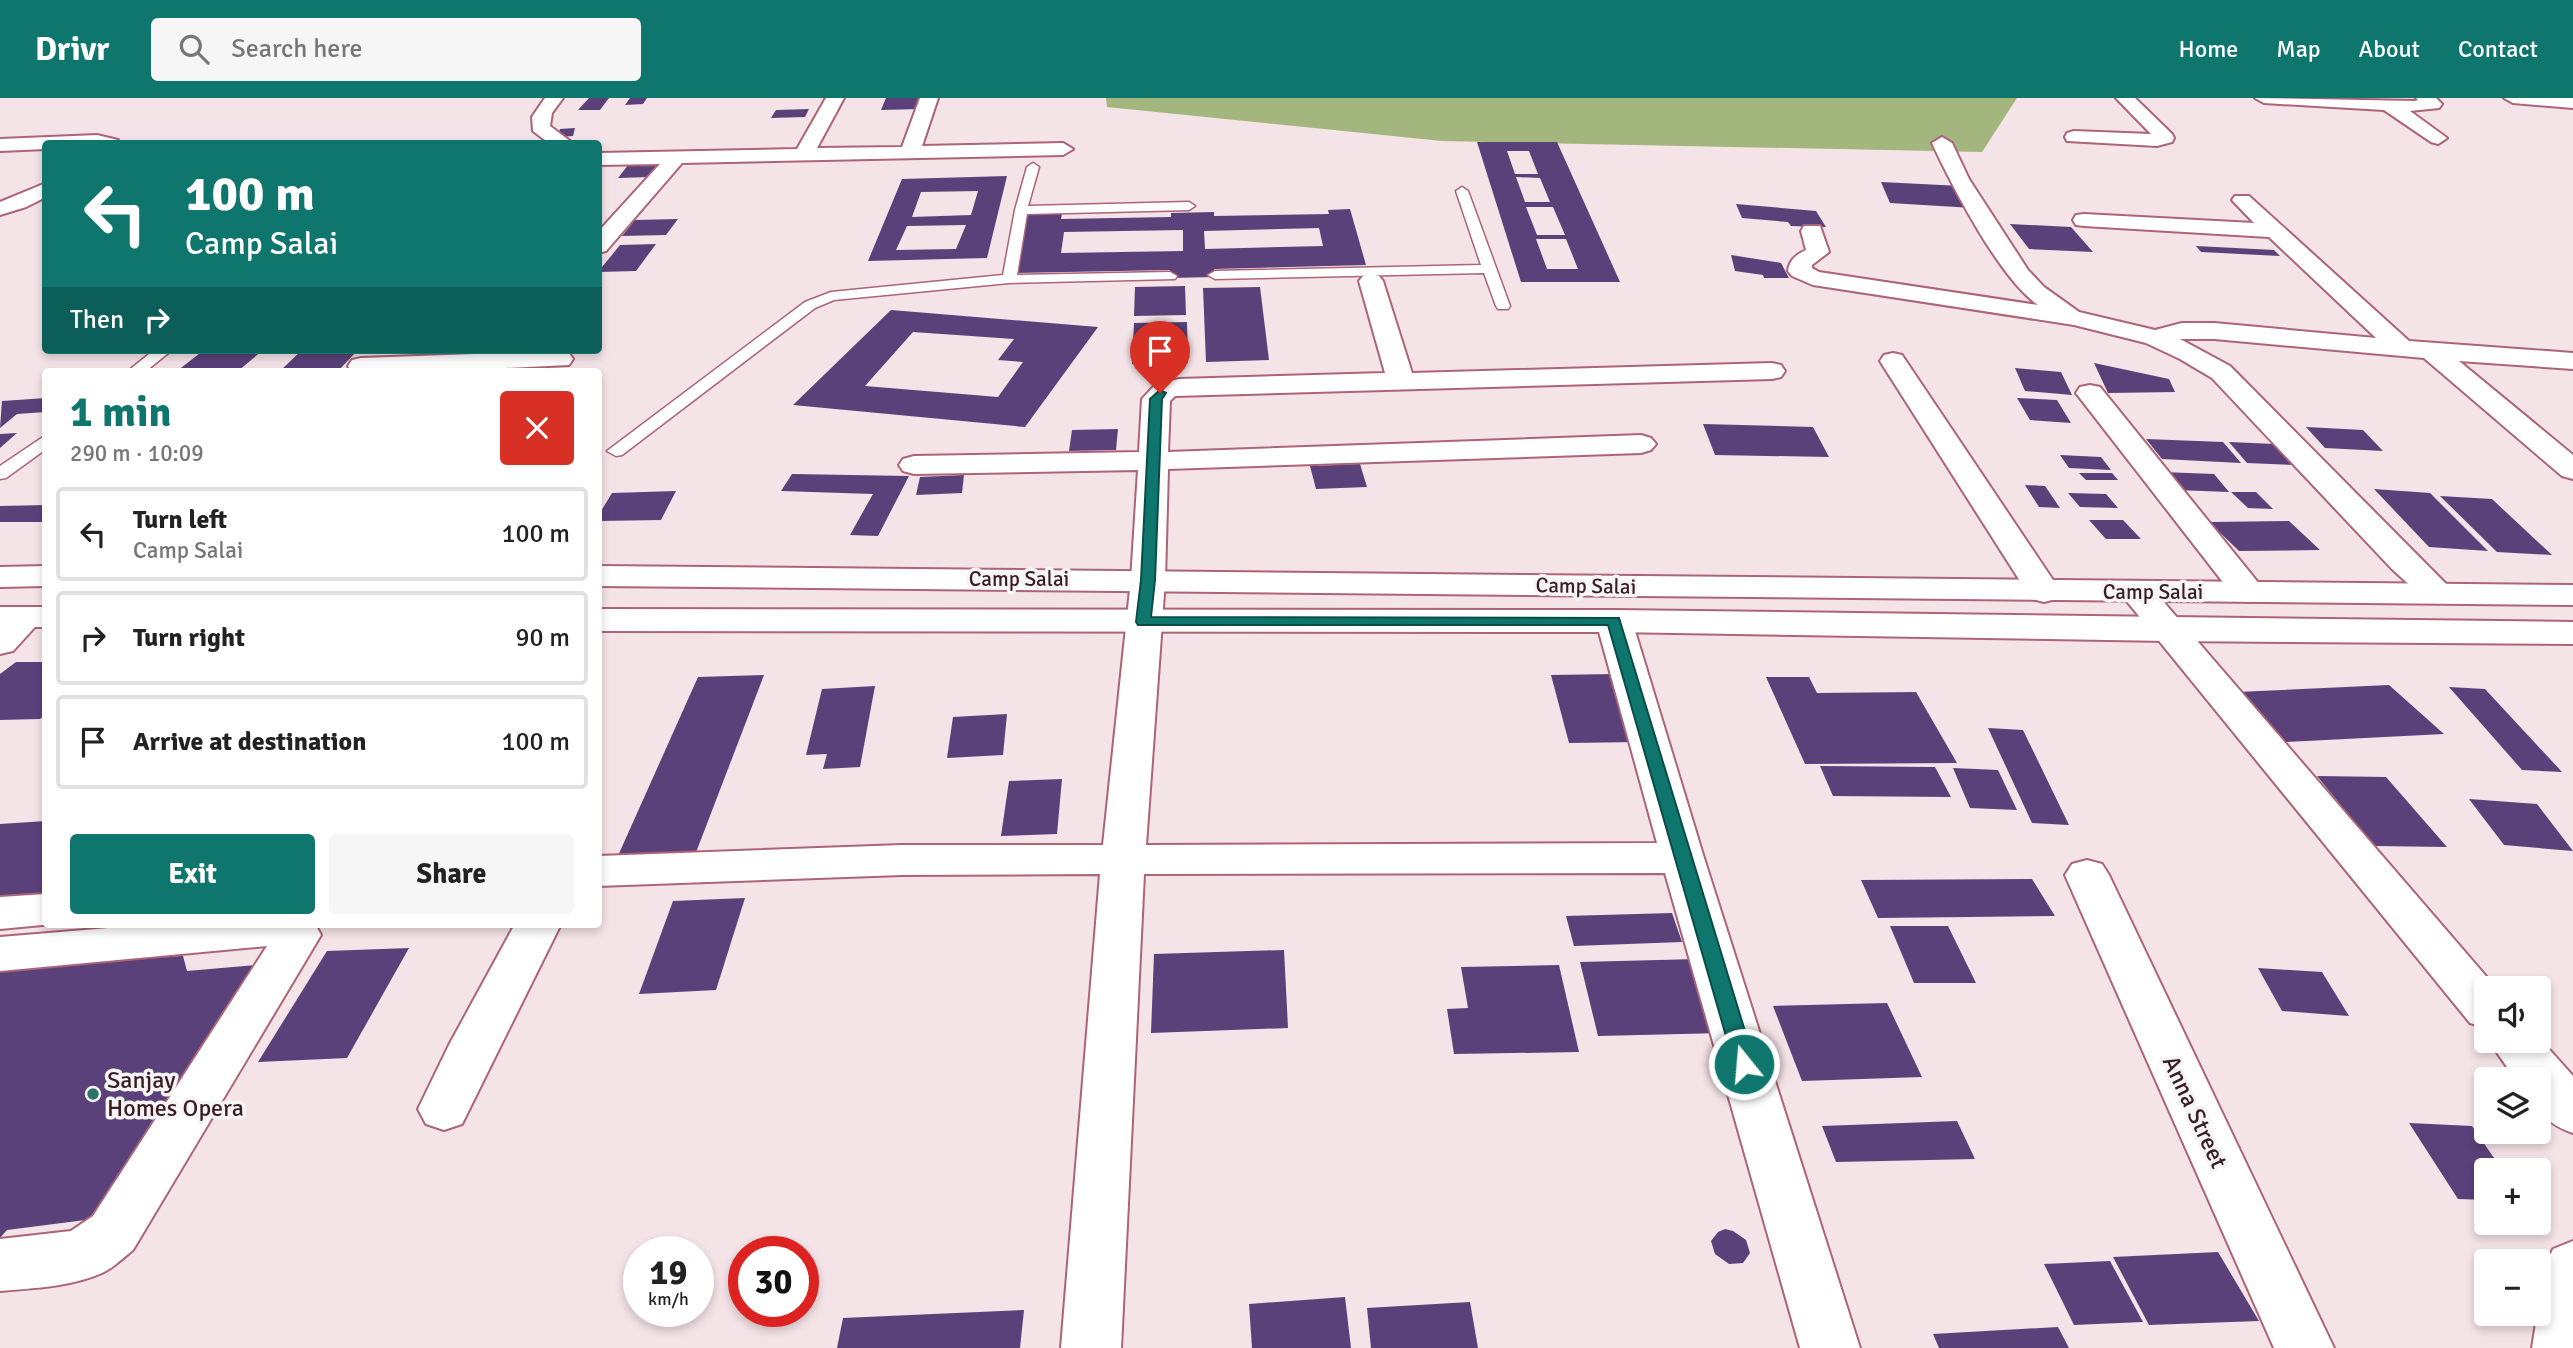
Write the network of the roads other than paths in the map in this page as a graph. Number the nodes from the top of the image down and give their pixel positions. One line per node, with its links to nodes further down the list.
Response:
1 (554, 98): 13 (street)
2 (835, 98): 19 (street)
3 (929, 98): 18 (street)
4 (2125, 98): 11 (street)
5 (2253, 98): 10 (street)
6 (2425, 98): 9 (street)
7 (2513, 98): 8 (street)
8 (2573, 103)
9 (2389, 105): 10 (street); 12 (street)
10 (2269, 106)
11 (2074, 137)
12 (2438, 138)
13 (558, 140)
14 (42, 143): 16 (street)
15 (1942, 143): 39 (street)
16 (0, 145)
17 (1063, 149): 18 (street)
18 (909, 152): 19 (street)
19 (804, 154): 20 (street)
20 (677, 157): 21 (street); 32 (street)
21 (602, 159)
22 (1033, 167): 28 (lane)
23 (42, 191): 27 (street)
24 (1462, 191): 33 (lane)
25 (2242, 200): 31 (street)
26 (1189, 206): 28 (lane)
27 (0, 209)
28 (1021, 210): 36 (lane)
29 (2084, 220): 31 (street)
30 (1812, 231): 39 (street)
31 (2273, 231): 41 (street)
32 (602, 241)
33 (1489, 269): 34 (lane); 38 (lane)
34 (1215, 275)
35 (1170, 276): 36 (lane)
36 (1009, 279): 54 (lane)
37 (1371, 281): 50 (street)
38 (1503, 306)
39 (2074, 318): 40 (street)
40 (2155, 338): 41 (street); 66 (street)
41 (2402, 349): 42 (street)
42 (2431, 351): 46 (street); 57 (street)
43 (159, 354): 48 (lane)
44 (560, 359): 47 (street)
45 (1893, 360): 63 (street)
46 (2573, 361)
47 (365, 362)
48 (140, 368)
49 (1772, 371): 50 (street)
50 (1401, 381): 55 (street)
51 (2090, 393): 65 (street)
52 (42, 443): 58 (lane)
53 (1641, 444): 55 (street)
54 (616, 451)
55 (1154, 461): 56 (street); 62 (street)
56 (914, 465)
57 (2573, 470)
58 (0, 474)
59 (42, 576): 61 (street)
60 (602, 576): 62 (street, Camp Salai)
61 (0, 577)
62 (1148, 580): 63 (street, Camp Salai); 71 (street)
63 (2044, 592): 64 (street, Camp Salai)
64 (2137, 592): 65 (street, Camp Salai); 72 (street)
65 (2248, 592): 66 (street, Camp Salai)
66 (2438, 593): 67 (street, Camp Salai)
67 (2573, 595)
68 (24, 617): 74 (street)
69 (602, 620): 71 (street, Camp Salai)
70 (1614, 621): 71 (street, Camp Salai); 72 (street, Camp Salai); 75 (street)
71 (1143, 622): 76 (street)
72 (2167, 630): 73 (street, Camp Salai); 86 (street)
73 (2573, 633)
74 (0, 643)
75 (1682, 858): 76 (street); 93 (street)
76 (1123, 860): 77 (street); 92 (street)
77 (602, 871)
78 (2087, 875): 94 (street, Anna Street)
79 (42, 910): 80 (street)
80 (0, 913)
81 (265, 928): 84 (street)
82 (289, 928): 90 (street)
83 (536, 928): 88 (street)
84 (218, 930): 85 (street)
85 (0, 954)
86 (2474, 995)
87 (2524, 1053): 89 (street)
88 (444, 1109)
89 (2573, 1112)
90 (0, 1265)
91 (2573, 1267): 95 (street)
92 (1091, 1348)
93 (1830, 1348)
94 (2304, 1348)
95 (2562, 1348)

